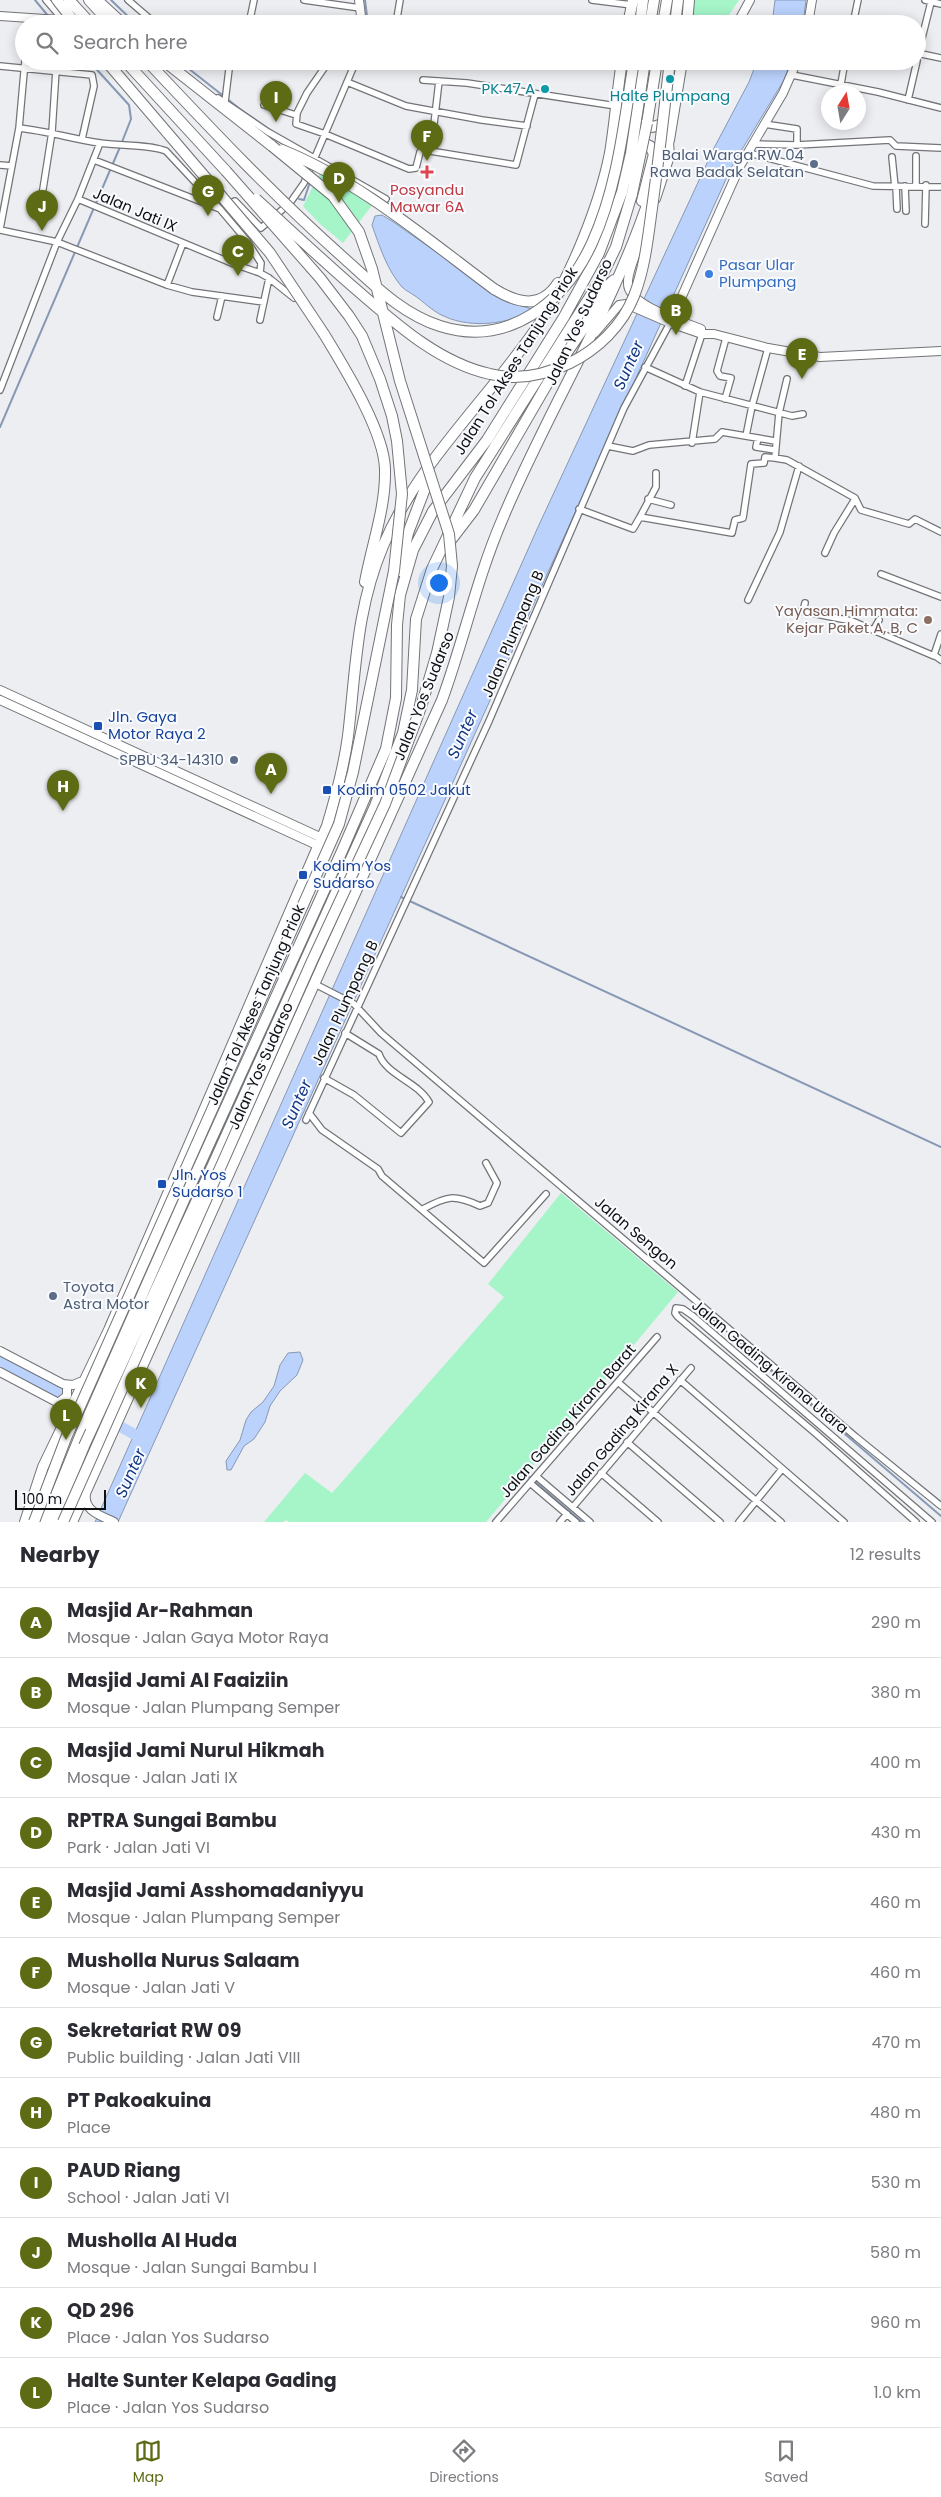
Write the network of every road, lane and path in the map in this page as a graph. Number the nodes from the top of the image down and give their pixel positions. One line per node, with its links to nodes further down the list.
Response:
1 (46, 0): 26 (street)
2 (57, 0): 27 (highway, bridge)
3 (69, 0): 29 (highway, bridge)
4 (78, 0): 28 (street)
5 (89, 0): 30 (highway)
6 (97, 0): 31 (highway)
7 (128, 0): 25 (street)
8 (139, 0): 25 (street)
9 (254, 0): 33 (street)
10 (304, 0): 23 (street)
11 (400, 0): 34 (street)
12 (593, 0): 22 (street)
13 (644, 0): 36 (highway)
14 (654, 0): 37 (highway)
15 (667, 0): 38 (highway)
16 (678, 0): 39 (highway)
17 (689, 0): 40 (highway)
18 (750, 0): 41 (street)
19 (812, 0): 42 (street)
20 (858, 0): 43 (street)
21 (928, 1): 24 (street); 44 (street)
22 (633, 2): 35 (highway)
23 (360, 4)
24 (941, 4)
25 (138, 8): 32 (street)
26 (62, 15)
27 (66, 15)
28 (72, 15)
29 (83, 15)
30 (103, 15)
31 (113, 15)
32 (146, 15)
33 (251, 15)
34 (398, 15)
35 (630, 15)
36 (642, 15)
37 (652, 15)
38 (664, 15)
39 (676, 15)
40 (688, 15)
41 (742, 15)
42 (810, 15)
43 (855, 15)
44 (925, 15)
45 (0, 16): 46 (street)
46 (15, 19)
47 (926, 57): 48 (street)
48 (941, 58)
49 (15, 65): 50 (street)
50 (0, 66)
51 (24, 70): 86 (street)
52 (56, 70): 87 (street); 89 (street)
53 (114, 70): 175 (highway, bridge)
54 (132, 70): 106 (highway)
55 (156, 70): 62 (highway, bridge)
56 (175, 70): 95 (highway)
57 (183, 70): 76 (street)
58 (229, 70): 76 (street)
59 (323, 70): 83 (street)
60 (353, 70): 73 (street)
61 (621, 70): 79 (highway, Jalan Yos Sudarso)
62 (633, 70)
63 (644, 70): 169 (highway, Jalan Tol Akses Tanjung Priok, bridge)
64 (656, 70): 166 (highway, Jalan Tol Akses Tanjung Priok, bridge)
65 (669, 70): 106 (highway, bridge)
66 (680, 70): 82 (highway, Jalan Yos Sudarso)
67 (794, 70): 70 (street)
68 (843, 70): 74 (street)
69 (914, 70): 77 (street)
70 (792, 75): 74 (street); 84 (street)
71 (422, 80): 72 (street)
72 (440, 81): 75 (street); 81 (street)
73 (349, 83): 81 (street); 88 (street)
74 (841, 84): 77 (street)
75 (535, 94): 79 (street); 85 (street)
76 (225, 100): 102 (street)
77 (908, 100): 80 (street)
78 (264, 105): 83 (street)
79 (616, 106): 82 (highway); 91 (highway, Jalan Yos Sudarso)
80 (941, 108)
81 (435, 110): 85 (street); 97 (street)
82 (673, 113): 90 (highway, Jalan Yos Sudarso)
83 (297, 114): 88 (street)
84 (764, 124): 93 (street); 94 (street)
85 (527, 126): 97 (street)
86 (20, 128): 87 (street); 105 (street)
87 (52, 132): 89 (street); 114 (street)
88 (327, 135): 97 (street); 102 (street)
89 (82, 140): 92 (street)
90 (669, 140): 121 (highway, Jalan Yos Sudarso); 132 (street)
91 (611, 141): 95 (highway, bridge); 99 (highway, Jalan Yos Sudarso)
92 (100, 143): 103 (street); 115 (street)
93 (754, 144): 94 (street); 98 (street)
94 (797, 145): 96 (street)
95 (272, 146): 229 (highway, bridge)
96 (941, 148)
97 (431, 150)
98 (749, 153): 110 (street); 134 (street)
99 (609, 154): 121 (highway); 152 (highway, Jalan Yos Sudarso)
100 (916, 156): 109 (street)
101 (892, 157): 110 (street)
102 (317, 159): 113 (street); 119 (street)
103 (94, 160): 112 (street); 115 (street)
104 (0, 165): 105 (street)
105 (12, 166): 120 (street)
106 (226, 171): 226 (highway, bridge)
107 (926, 185): 109 (street); 111 (street); 118 (street)
108 (905, 186): 109 (street); 110 (street); 117 (street)
109 (916, 186)
110 (895, 187): 116 (street)
111 (941, 187)
112 (78, 199): 123 (street); 124 (street, Jalan Jati IX)
113 (386, 199)
114 (40, 208)
115 (220, 209): 119 (street); 122 (street)
116 (897, 209)
117 (906, 211)
118 (924, 224)
119 (261, 228): 122 (street)
120 (0, 230): 123 (street)
121 (634, 240): 127 (highway, Jalan Yos Sudarso)
122 (247, 241): 125 (street)
123 (57, 242): 128 (street); 144 (street)
124 (183, 243): 125 (street, Jalan Jati IX); 128 (street, Jalan Jati IX)
125 (260, 274): 126 (street, Jalan Jati IX)
126 (269, 278): 130 (street, Jalan Jati IX); 131 (street)
127 (617, 278): 138 (highway, Jalan Yos Sudarso); 166 (highway)
128 (167, 285): 129 (street)
129 (222, 296): 131 (street); 133 (street)
130 (294, 298)
131 (264, 302): 135 (street)
132 (637, 304): 134 (street); 138 (street)
133 (217, 317)
134 (670, 319): 136 (street); 141 (street, Jalan Plumpang B)
135 (260, 320)
136 (704, 334): 137 (street); 143 (street)
137 (726, 338): 139 (street); 146 (street)
138 (590, 339): 187 (highway, Jalan Yos Sudarso)
139 (768, 348): 140 (street); 147 (street)
140 (941, 351)
141 (645, 367): 143 (street); 155 (street, Jalan Plumpang B)
142 (787, 379): 148 (street)
143 (685, 386): 145 (street)
144 (0, 390)
145 (700, 392): 146 (street); 154 (street)
146 (725, 399): 147 (street)
147 (752, 406): 148 (street); 150 (street)
148 (779, 413): 149 (street); 153 (street)
149 (803, 414)
150 (746, 436): 151 (street); 154 (street)
151 (758, 438): 153 (street); 156 (street)
152 (449, 439): 169 (highway); 175 (highway, Jalan Yos Sudarso)
153 (774, 441): 156 (street)
154 (692, 443): 155 (street)
155 (608, 446): 163 (street, Jalan Plumpang B)
156 (775, 450): 157 (street)
157 (775, 458): 158 (street); 164 (street)
158 (799, 466): 161 (street); 171 (street)
159 (656, 473): 160 (street)
160 (648, 499): 162 (street); 164 (street)
161 (855, 499): 165 (street); 167 (street)
162 (671, 505)
163 (579, 509): 164 (street); 188 (street, Jalan Plumpang B)
164 (640, 517)
165 (941, 532)
166 (441, 552): 228 (highway, Jalan Tol Akses Tanjung Priok, bridge)
167 (825, 553)
168 (881, 574): 170 (street)
169 (400, 594): 227 (highway, Jalan Tol Akses Tanjung Priok, bridge)
170 (941, 597)
171 (748, 600)
172 (805, 603): 173 (street)
173 (847, 620): 176 (street); 177 (street)
174 (879, 620): 176 (street)
175 (359, 625): 186 (highway, Jalan Yos Sudarso)
176 (874, 629): 179 (street)
177 (845, 630)
178 (941, 634): 179 (street)
179 (934, 656): 180 (street)
180 (941, 660)
181 (0, 690): 183 (street)
182 (0, 700): 184 (street)
183 (88, 730): 184 (street); 185 (street)
184 (84, 739): 185 (street)
185 (268, 817): 186 (street)
186 (321, 842): 196 (highway, Jalan Yos Sudarso)
187 (313, 983): 188 (street, Jalan Sengon); 197 (highway, Jalan Yos Sudarso)
188 (357, 1006): 189 (street, Jalan Plumpang B); 222 (street, Jalan Sengon)
189 (345, 1033): 190 (street, Jalan Plumpang B); 190 (street)
190 (324, 1078): 191 (street, Jalan Plumpang B)
191 (309, 1113): 192 (street, Jalan Plumpang B); 195 (street)
192 (306, 1120)
193 (486, 1163): 195 (street)
194 (546, 1194): 195 (street)
195 (423, 1209)
196 (121, 1301): 197 (highway); 198 (highway, Jalan Yos Sudarso)
197 (168, 1314): 209 (highway, Jalan Yos Sudarso)
198 (112, 1321): 203 (highway, Jalan Yos Sudarso); 207 (highway, Jalan Yos Sudarso)
199 (715, 1336): 201 (street); 201 (street, Jalan Gading Kirana Utara); 213 (street, Jalan Gading Kirana Utara)
200 (658, 1337): 208 (street, Jalan Gading Kirana Barat)
201 (709, 1343): 214 (street, Jalan Gading Kirana Utara)
202 (0, 1351): 210 (street)
203 (93, 1362): 209 (highway); 211 (highway, Jalan Yos Sudarso)
204 (691, 1368): 206 (street, Jalan Gading Kirana X)
205 (0, 1372): 211 (street)
206 (680, 1380): 212 (street, Jalan Gading Kirana X); 216 (street)
207 (80, 1382): 210 (street); 211 (highway, Jalan Yos Sudarso)
208 (618, 1383): 212 (street); 218 (street, Jalan Gading Kirana Barat)
209 (135, 1384): 220 (highway, Jalan Yos Sudarso)
210 (67, 1385): 211 (street)
211 (69, 1402): 225 (highway, Jalan Yos Sudarso)
212 (652, 1412): 215 (street, Jalan Gading Kirana X); 221 (street)
213 (821, 1424): 214 (street); 242 (street, Jalan Gading Kirana Utara)
214 (814, 1432): 241 (street, Jalan Gading Kirana Utara)
215 (627, 1442): 217 (street, Jalan Gading Kirana X); 237 (street)
216 (782, 1469): 221 (street); 240 (street)
217 (601, 1473): 223 (street, Jalan Gading Kirana X); 236 (street)
218 (536, 1476): 219 (street, Jalan Gading Kirana Barat); 223 (street)
219 (530, 1483): 224 (street); 232 (street, Jalan Gading Kirana Barat)
220 (86, 1491): 230 (highway, Jalan Yos Sudarso); 231 (street)
221 (757, 1500): 238 (street); 239 (street)
222 (941, 1506)
223 (573, 1507): 235 (street)
224 (567, 1514): 233 (street); 234 (street)
225 (27, 1522)
226 (34, 1522)
227 (45, 1522)
228 (54, 1522)
229 (63, 1522)
230 (72, 1522)
231 (114, 1522)
232 (496, 1522)
233 (560, 1522)
234 (576, 1522)
235 (590, 1522)
236 (658, 1522)
237 (720, 1522)
238 (739, 1522)
239 (782, 1522)
240 (844, 1522)
241 (916, 1522)
242 (932, 1522)

